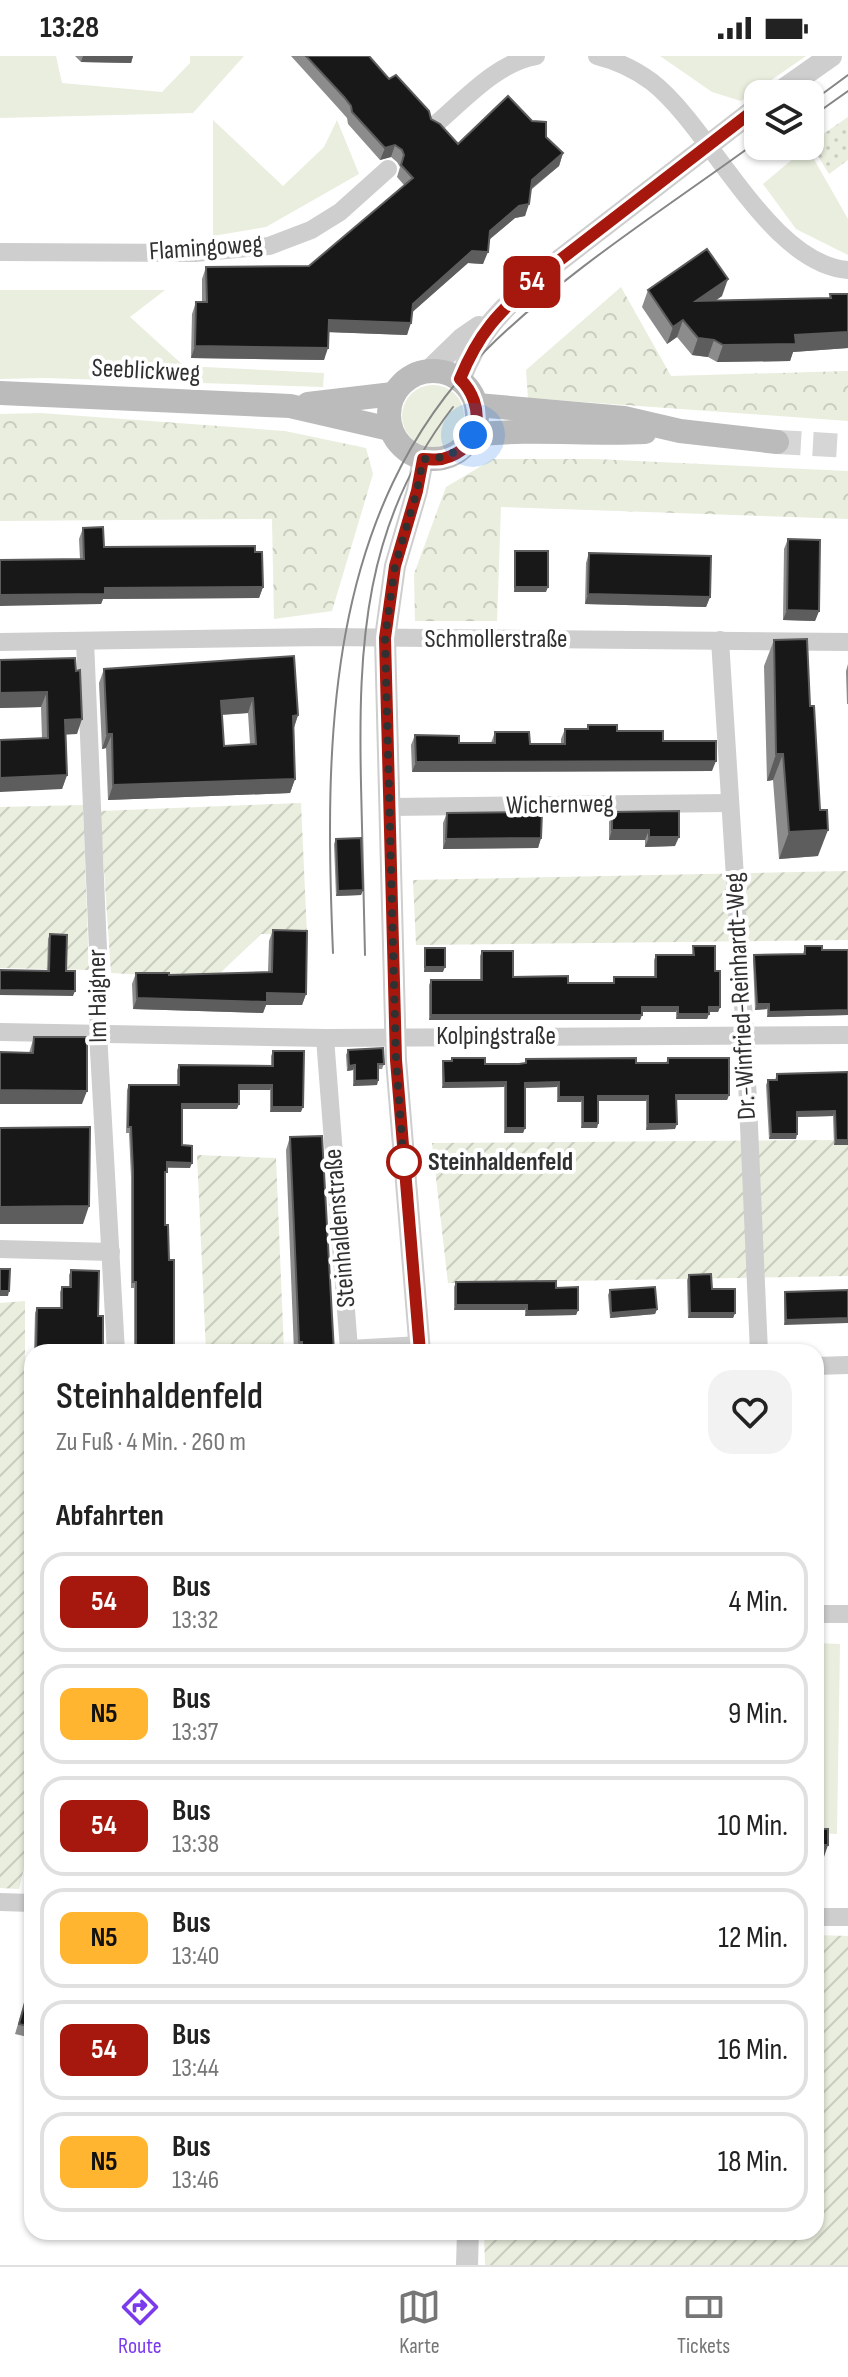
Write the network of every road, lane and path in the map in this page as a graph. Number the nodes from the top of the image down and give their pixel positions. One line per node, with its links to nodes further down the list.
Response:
1 (536, 56): 6 (street)
2 (597, 56): 7 (street)
3 (831, 56): 4 (street)
4 (797, 80)
5 (744, 118): 7 (street)
6 (436, 124)
7 (707, 146): 10 (street); 11 (street)
8 (388, 169): 9 (street, Flamingoweg)
9 (0, 252)
10 (848, 270)
11 (499, 312): 12 (street); 13 (street)
12 (430, 370): 13 (main road); 15 (main road)
13 (460, 379): 16 (main road)
14 (0, 393): 17 (main road, Seeblickweg)
15 (393, 394): 17 (main road, Seeblickweg); 18 (main road)
16 (477, 405): 19 (main road); 20 (main road)
17 (290, 406): 18 (main road, Seeblickweg)
18 (390, 429): 22 (main road)
19 (680, 431): 20 (main road); 21 (main road)
20 (473, 435): 22 (main road)
21 (777, 442)
22 (423, 459): 23 (street, Steinhaldenstraße)
23 (385, 638): 24 (street, Schmollerstraße); 25 (street, Schmollerstraße); 29 (street, Steinhaldenstraße)
24 (720, 640): 27 (street, Schmollerstraße); 28 (street, Dr.-Winfried-Reinhardt-Weg)
25 (85, 641): 26 (street, Schmollerstraße); 31 (street, Im Haigner)
26 (0, 642)
27 (848, 642)
28 (729, 803): 29 (street, Wichernweg); 34 (street, Dr.-Winfried-Reinhardt-Weg)
29 (391, 807): 33 (street, Steinhaldenstraße)
30 (0, 1032): 31 (street, Kolpingstraße)
31 (98, 1033): 35 (street, Kolpingstraße); 37 (street, Im Haigner)
32 (848, 1035): 34 (street, Kolpingstraße)
33 (395, 1036): 34 (street, Kolpingstraße); 35 (street, Kolpingstraße); 40 (street, Steinhaldenstraße)
34 (745, 1036): 41 (street, Dr.-Winfried-Reinhardt-Weg)
35 (325, 1038): 39 (street, Steinhaldenstraße)
36 (0, 1249): 37 (street)
37 (111, 1252): 38 (street, Im Haigner)
38 (116, 1344)
39 (349, 1344)
40 (420, 1344)
41 (759, 1344)
42 (848, 1365): 43 (street)
43 (824, 1366)
44 (824, 1614): 45 (street)
45 (848, 1614)
46 (0, 1902): 47 (street)
47 (24, 1903)
48 (824, 1917): 49 (street)
49 (848, 1917)
50 (468, 2240): 51 (street)
51 (467, 2265)

